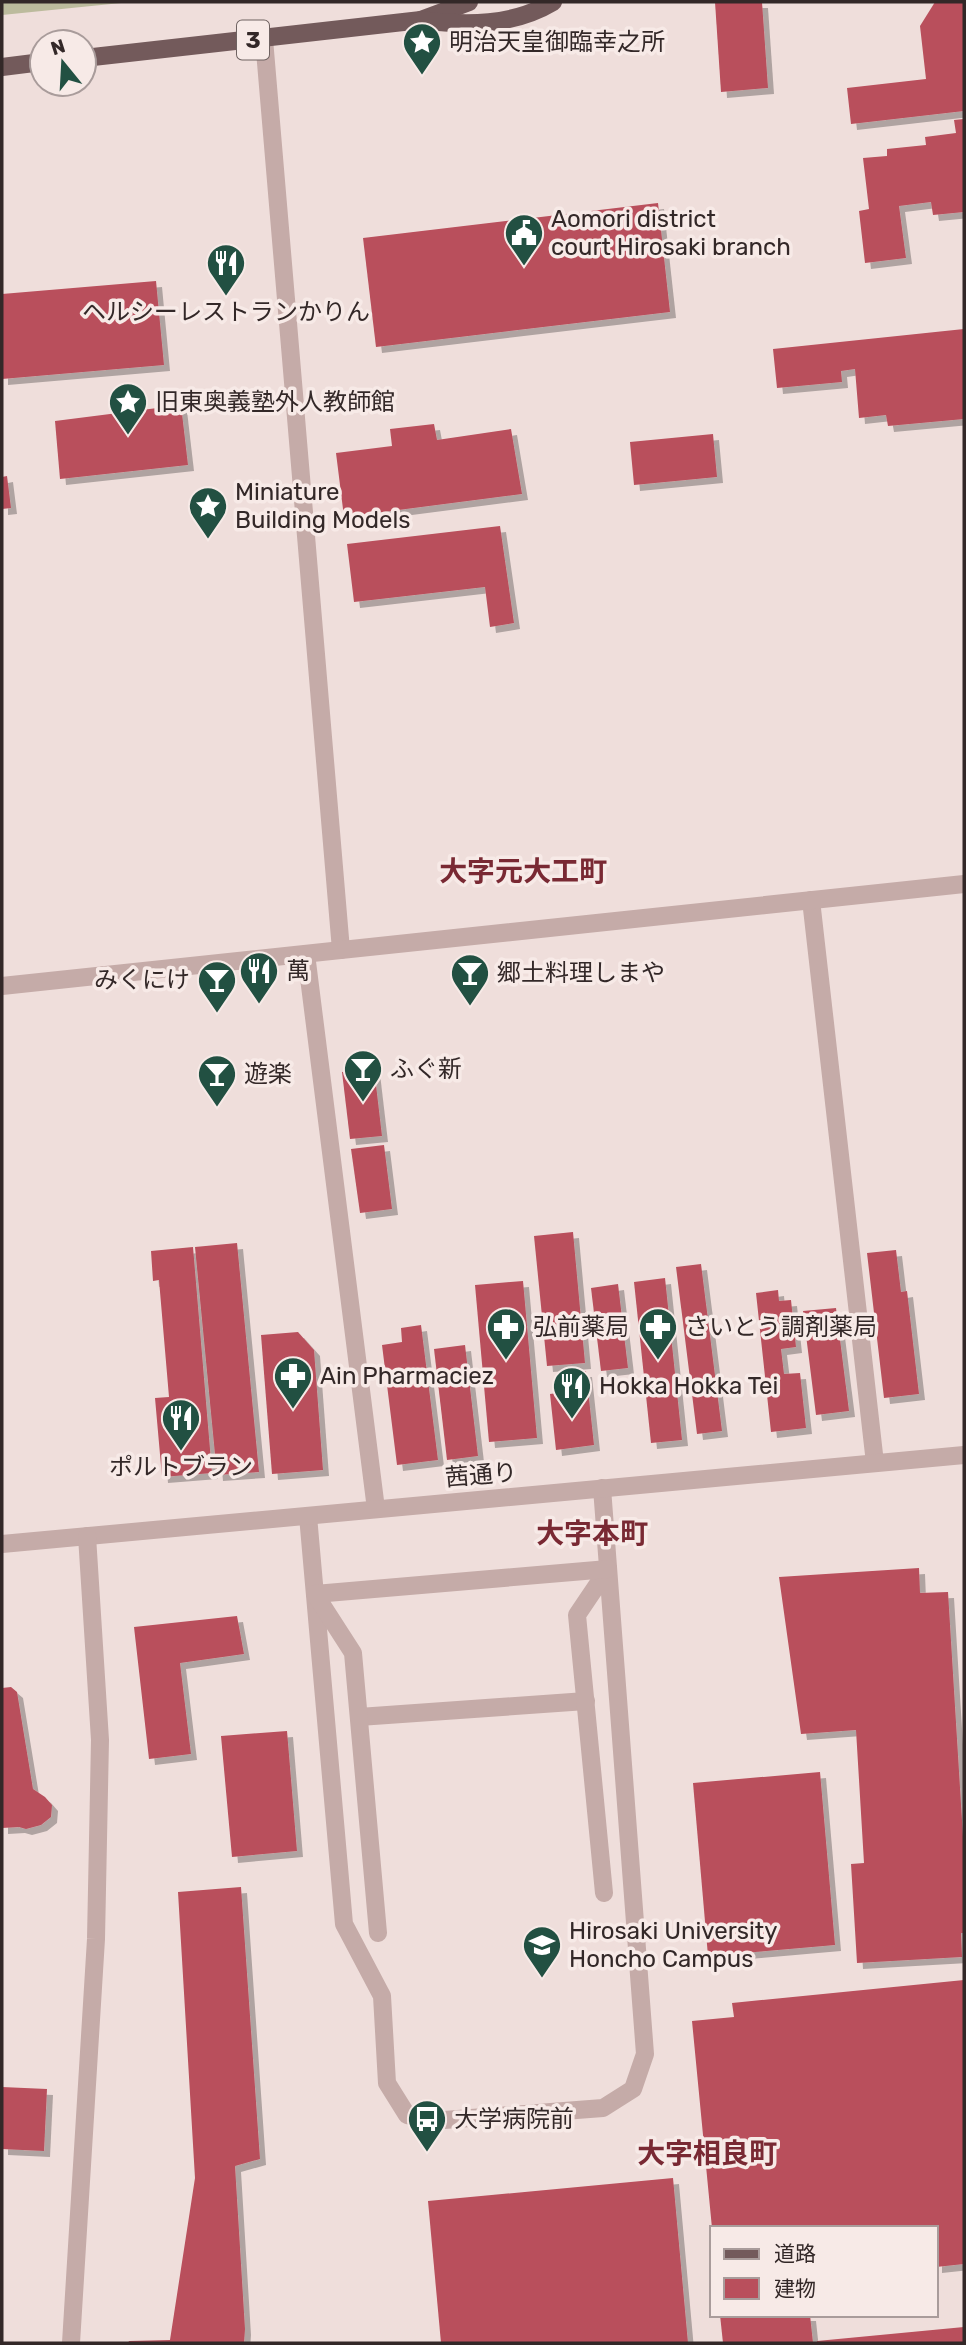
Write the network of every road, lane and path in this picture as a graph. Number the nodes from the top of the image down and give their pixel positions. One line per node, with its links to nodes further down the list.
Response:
1 (469, 2): 3 (main road, 3)
2 (553, 2): 3 (main road, 3)
3 (421, 20): 4 (main road, 3)
4 (264, 39): 5 (main road, 3); 10 (street)
5 (98, 57)
6 (28, 64): 7 (main road)
7 (2, 67)
8 (964, 884): 9 (street)
9 (811, 900): 10 (street); 14 (street)
10 (341, 950): 11 (street)
11 (306, 954): 12 (street); 16 (street)
12 (2, 986)
13 (964, 1455): 14 (street, 茜通り)
14 (875, 1463): 15 (street, 茜通り)
15 (602, 1489): 16 (street, 茜通り); 20 (street)
16 (376, 1509): 17 (street, 茜通り)
17 (308, 1516): 18 (street, 茜通り); 21 (street)
18 (87, 1536): 19 (street, 茜通り); 26 (street)
19 (2, 1544)
20 (608, 1569): 21 (street); 21 (street); 22 (street)
21 (315, 1594): 23 (street)
22 (586, 1701): 23 (street); 24 (street)
23 (359, 1717): 25 (street)
24 (604, 1893)
25 (378, 1933)
26 (71, 2343)

